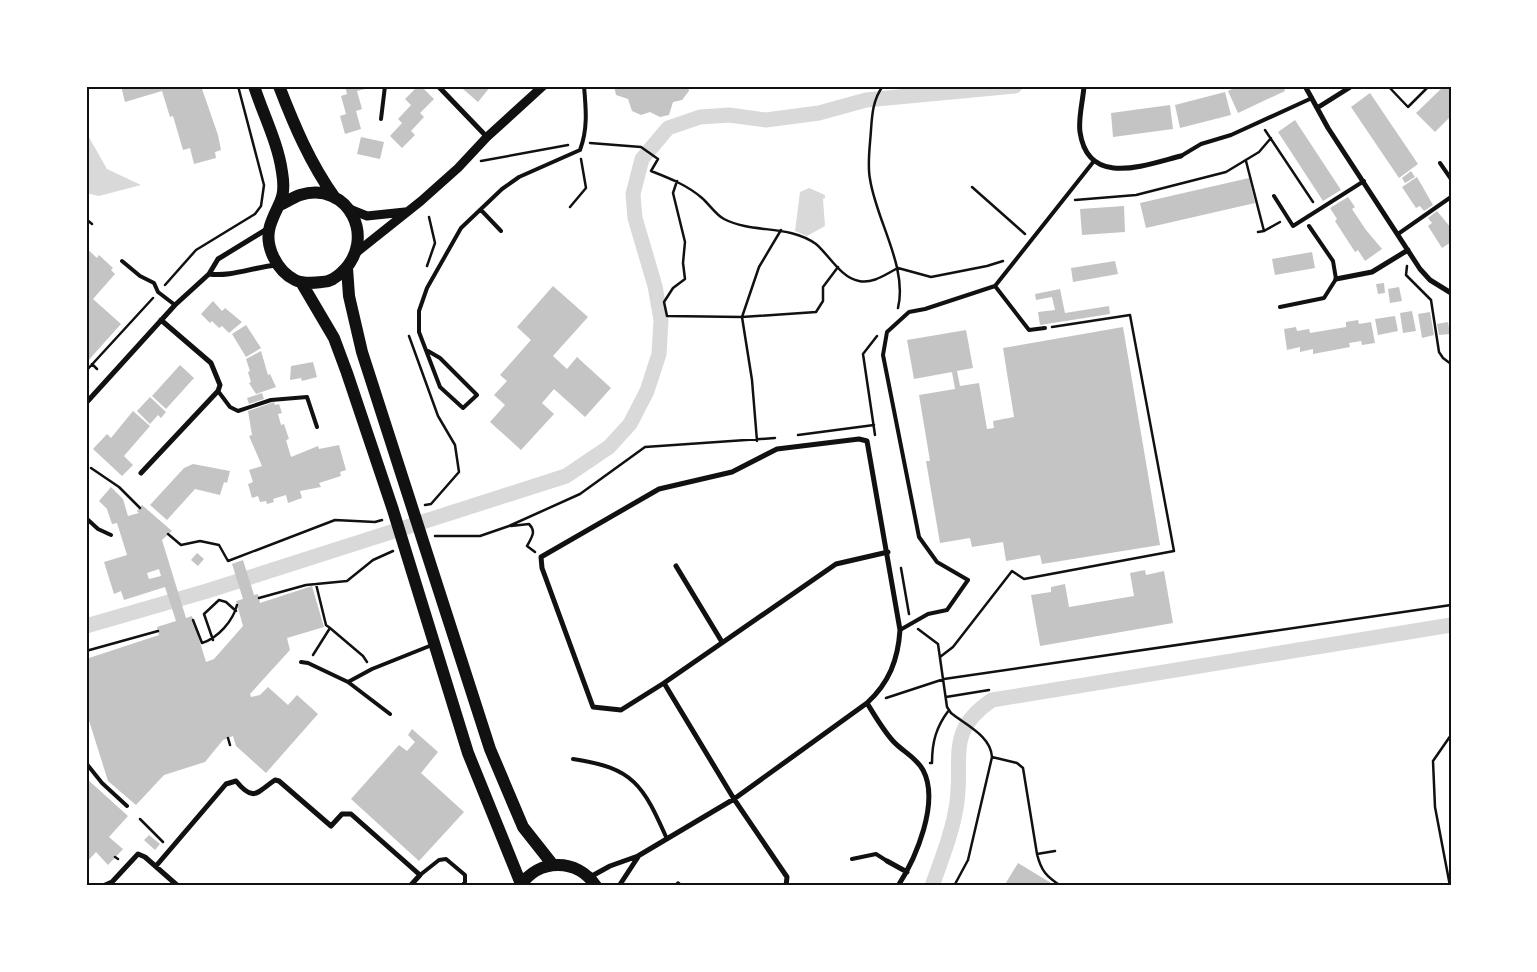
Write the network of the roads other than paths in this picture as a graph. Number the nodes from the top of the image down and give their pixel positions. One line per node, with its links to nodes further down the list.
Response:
1 (254, 86): 22 (main road)
2 (279, 86): 21 (main road)
3 (386, 86): 12 (lane)
4 (438, 86): 13 (street)
5 (544, 86): 13 (street)
6 (584, 86): 24 (lane)
7 (1084, 86): 15 (street)
8 (1305, 86): 10 (street)
9 (1352, 86): 11 (street)
10 (1312, 98): 11 (street); 14 (lane)
11 (1317, 108): 18 (street)
12 (381, 119)
13 (487, 136): 25 (street)
14 (1181, 156): 15 (street)
15 (1094, 162): 38 (lane)
16 (1440, 163): 17 (lane)
17 (1451, 179)
18 (1364, 181): 19 (lane); 29 (street)
19 (1274, 196)
20 (1451, 197): 29 (lane)
21 (335, 198): 22 (main road); 23 (main road)
22 (280, 205): 27 (main road)
23 (347, 208): 25 (street); 31 (main road)
24 (481, 210): 28 (lane); 44 (lane)
25 (405, 212): 31 (street)
26 (1309, 226): 36 (lane)
27 (270, 227): 33 (main road); 35 (street)
28 (501, 231)
29 (1398, 234): 30 (street)
30 (1408, 250): 36 (street); 39 (street)
31 (357, 252): 34 (main road)
32 (122, 261): 40 (lane)
33 (277, 265): 35 (street); 37 (main road)
34 (347, 268): 37 (main road); 69 (main road)
35 (209, 274): 40 (street)
36 (1336, 279): 41 (lane)
37 (302, 282): 55 (main road)
38 (995, 286): 43 (lane); 53 (lane)
39 (1451, 294)
40 (175, 305): 42 (street)
41 (1280, 307)
42 (161, 320): 45 (street); 46 (street)
43 (1045, 328)
44 (428, 351): 44 (lane)
45 (218, 391): 47 (lane); 48 (street)
46 (86, 403)
47 (317, 427)
48 (141, 473)
49 (86, 518): 50 (lane)
50 (111, 535)
51 (888, 552): 53 (street); 54 (street); 58 (street)
52 (676, 566): 54 (street)
53 (900, 630): 59 (street)
54 (722, 642): 58 (street)
55 (434, 644): 57 (lane); 74 (main road)
56 (301, 662): 57 (lane)
57 (348, 682): 60 (lane)
58 (664, 683): 63 (street)
59 (867, 703): 63 (street); 71 (street)
60 (390, 714)
61 (573, 759): 65 (lane)
62 (86, 763): 64 (lane)
63 (734, 799): 65 (street); 80 (street)
64 (127, 806)
65 (667, 839): 66 (street)
66 (638, 856): 73 (street); 79 (street)
67 (852, 859): 68 (lane)
68 (887, 861): 71 (street)
69 (553, 865): 73 (main road); 74 (main road)
70 (156, 866): 72 (street); 75 (street); 76 (street)
71 (906, 872): 81 (street)
72 (420, 875): 77 (street); 78 (lane)
73 (593, 881)
74 (520, 885)
75 (103, 886)
76 (178, 886)
77 (410, 886)
78 (462, 886)
79 (619, 886)
80 (786, 886)
81 (898, 886)

